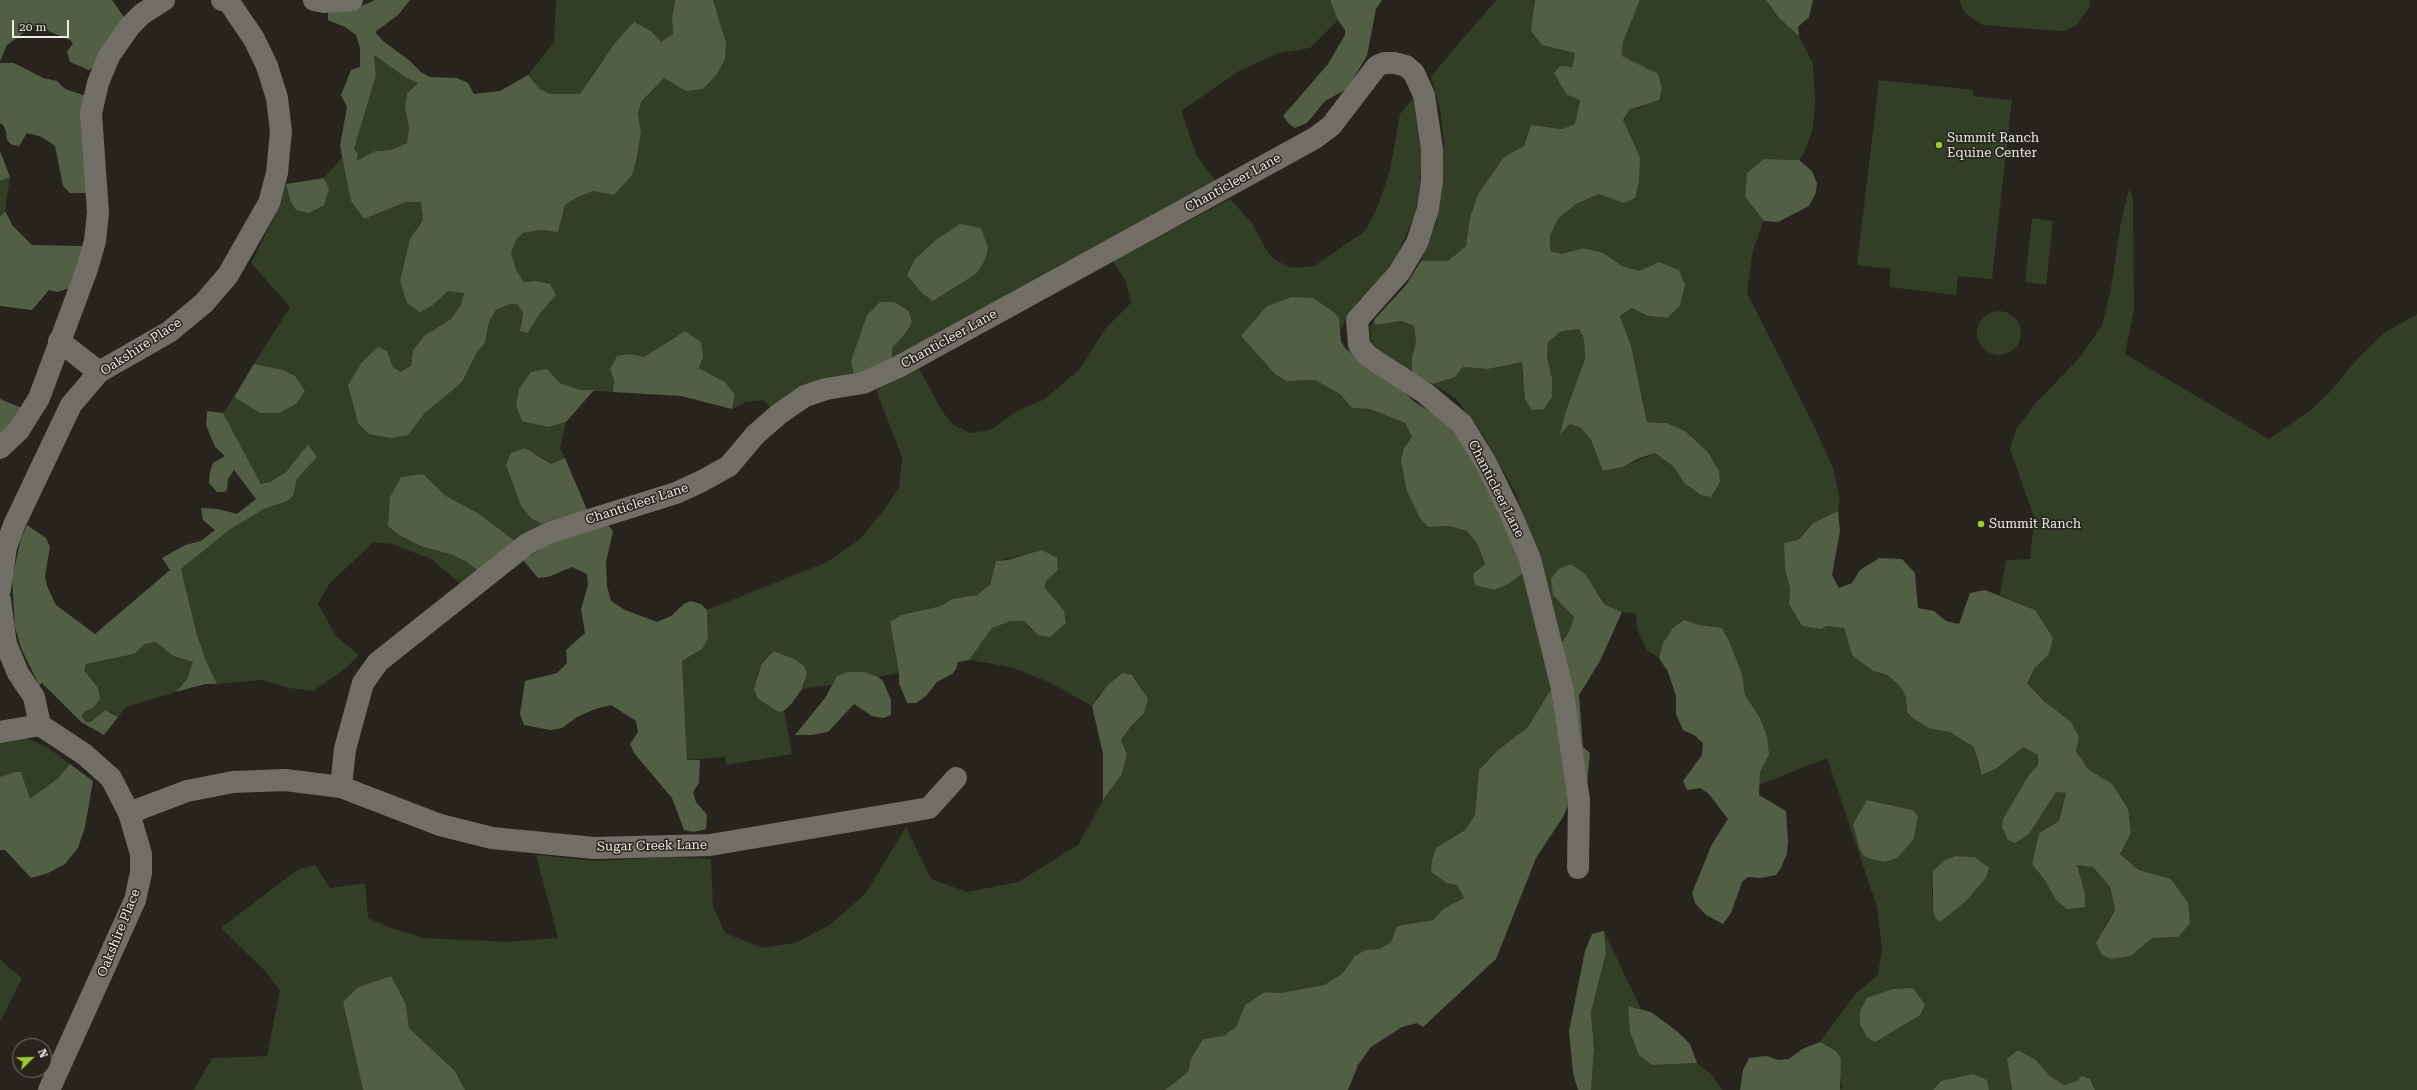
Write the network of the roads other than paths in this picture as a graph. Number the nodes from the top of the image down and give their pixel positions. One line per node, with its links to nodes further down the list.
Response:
1 (164, 0): 5 (street)
2 (314, 0): 3 (street)
3 (352, 0)
4 (228, 1): 6 (street, Oakshire Place)
5 (60, 341): 6 (street); 7 (street)
6 (99, 372): 8 (street, Oakshire Place)
7 (0, 448)
8 (0, 589)
9 (0, 600): 10 (street)
10 (40, 725): 11 (street); 14 (street, Oakshire Place)
11 (0, 732)
12 (956, 778): 13 (street, Sugar Creek Lane)
13 (341, 787): 14 (street, Sugar Creek Lane); 15 (street, Chanticleer Lane)
14 (129, 813): 16 (street, Oakshire Place)
15 (1578, 868)
16 (49, 1090)

